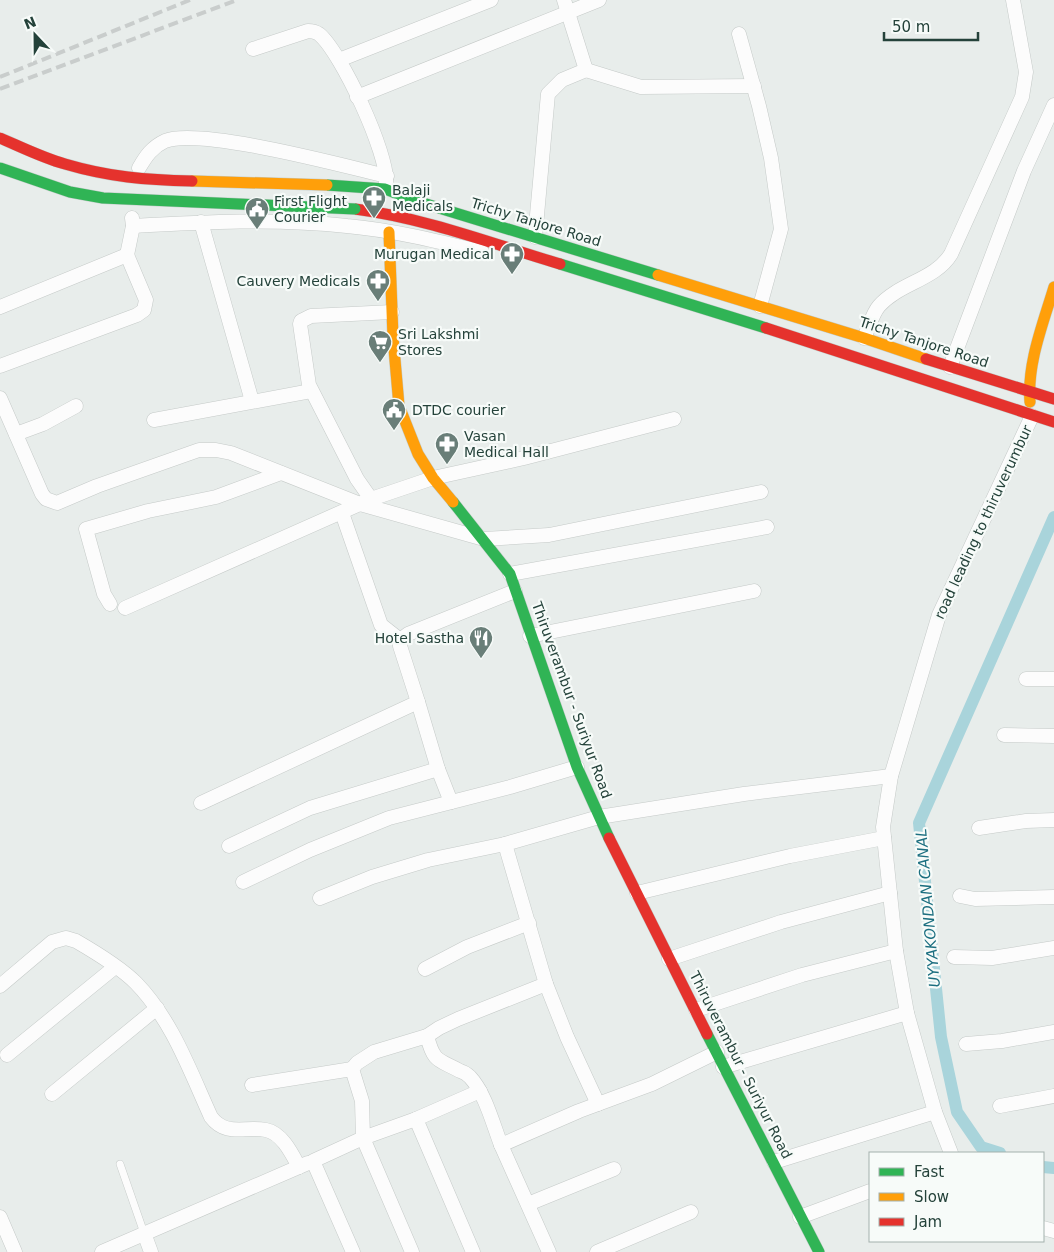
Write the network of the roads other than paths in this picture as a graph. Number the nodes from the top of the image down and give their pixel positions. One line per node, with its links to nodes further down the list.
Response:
1 (491, 0): 7 (street)
2 (599, 0): 4 (street)
3 (1013, 0): 25 (street)
4 (566, 6): 8 (street); 10 (street)
5 (739, 34): 9 (street)
6 (253, 49): 7 (street)
7 (339, 60): 10 (street)
8 (586, 70): 9 (street); 18 (street)
9 (754, 86): 22 (street)
10 (357, 97): 15 (street)
11 (1054, 105): 27 (street)
12 (0, 138): 15 (main road, Trichy Tanjore Road, bridge)
13 (0, 168): 20 (main road, bridge)
14 (139, 168): 15 (street)
15 (386, 182): 18 (main road, Trichy Tanjore Road)
16 (201, 222): 17 (street); 19 (street); 32 (street)
17 (389, 232): 20 (street); 24 (main road, Thiruverambur - Suriyur Road)
18 (535, 237): 22 (main road, Trichy Tanjore Road)
19 (127, 255): 23 (street); 26 (street)
20 (576, 269): 34 (main road)
21 (1054, 287): 29 (main road)
22 (760, 306): 25 (main road, Trichy Tanjore Road)
23 (0, 307)
24 (392, 312): 28 (street); 40 (main road, Thiruverambur - Suriyur Road)
25 (864, 338): 27 (main road, Trichy Tanjore Road)
26 (0, 366)
27 (950, 367): 29 (main road, Trichy Tanjore Road)
28 (312, 391): 32 (street); 42 (street)
29 (1028, 391): 31 (main road, Trichy Tanjore Road); 34 (main road)
30 (0, 398): 38 (street)
31 (1051, 398)
32 (252, 401): 36 (street)
33 (76, 406): 38 (street)
34 (1036, 417): 37 (main road); 60 (street, road leading to thiruverumbur)
35 (674, 419): 40 (street)
36 (154, 420)
37 (1054, 422)
38 (16, 434): 39 (street)
39 (281, 473): 42 (street); 49 (street)
40 (433, 478): 42 (street); 45 (main road, Thiruverambur - Suriyur Road)
41 (761, 492): 45 (street)
42 (365, 502): 43 (street); 45 (street)
43 (342, 513): 50 (street); 52 (street)
44 (767, 527): 46 (street)
45 (484, 539): 46 (main road, Thiruverambur - Suriyur Road)
46 (510, 574): 47 (main road, Thiruverambur - Suriyur Road)
47 (515, 591): 51 (main road, Thiruverambur - Suriyur Road); 52 (street)
48 (754, 591): 51 (street)
49 (110, 604)
50 (125, 608)
51 (530, 636): 58 (main road, Thiruverambur - Suriyur Road)
52 (400, 640): 55 (street)
53 (1026, 679): 54 (street)
54 (1054, 679)
55 (418, 702): 59 (street); 62 (street)
56 (1004, 735): 57 (street)
57 (1054, 736)
58 (577, 767): 61 (street); 63 (main road, Thiruverambur - Suriyur Road)
59 (438, 769): 61 (street); 67 (street)
60 (891, 776): 63 (street); 66 (street, road leading to thiruverumbur)
61 (451, 802): 69 (street)
62 (201, 803)
63 (599, 817): 68 (street); 70 (main road, Thiruverambur - Suriyur Road)
64 (1054, 820): 65 (street)
65 (979, 828)
66 (884, 838): 70 (street); 71 (street, road leading to thiruverumbur)
67 (230, 846)
68 (507, 850): 74 (street); 75 (street)
69 (243, 882)
70 (637, 893): 79 (main road, Thiruverambur - Suriyur Road)
71 (890, 893): 77 (street, road leading to thiruverumbur); 79 (street)
72 (960, 896): 73 (street)
73 (1054, 897)
74 (320, 898)
75 (528, 923): 81 (street); 82 (street)
76 (1054, 948): 78 (street)
77 (896, 951): 85 (street); 86 (street, road leading to thiruverumbur)
78 (954, 957)
79 (669, 958): 85 (main road, Thiruverambur - Suriyur Road)
80 (115, 967): 83 (street); 84 (street); 91 (street)
81 (425, 969)
82 (546, 984): 88 (street); 99 (street)
83 (0, 986)
84 (157, 1008): 96 (street); 108 (street)
85 (696, 1010): 90 (main road, Thiruverambur - Suriyur Road)
86 (907, 1013): 92 (street); 100 (street, road leading to thiruverumbur)
87 (1054, 1032): 89 (street)
88 (427, 1036): 93 (street); 95 (street)
89 (966, 1044)
90 (717, 1052): 92 (main road, Thiruverambur - Suriyur Road); 99 (street)
91 (6, 1056)
92 (723, 1066): 106 (main road, Thiruverambur - Suriyur Road)
93 (352, 1069): 94 (street); 102 (street)
94 (252, 1085)
95 (480, 1091): 101 (street); 103 (street)
96 (52, 1094)
97 (1054, 1096): 98 (street)
98 (1000, 1106)
99 (590, 1107): 103 (street)
100 (935, 1112): 104 (street, road leading to thiruverumbur); 106 (street)
101 (416, 1119): 102 (street); 121 (street)
102 (362, 1138): 105 (street); 120 (street)
103 (501, 1145): 111 (street)
104 (951, 1152)
105 (313, 1161): 108 (street); 119 (street)
106 (774, 1162): 114 (main road, Thiruverambur - Suriyur Road)
107 (120, 1164): 115 (lane)
108 (299, 1167): 115 (street)
109 (614, 1169): 111 (street)
110 (869, 1191): 114 (street)
111 (528, 1204): 122 (street)
112 (691, 1212): 123 (street)
113 (0, 1217): 116 (street)
114 (800, 1217): 124 (main road, Thiruverambur - Suriyur Road)
115 (144, 1233): 117 (street); 118 (street)
116 (15, 1252)
117 (102, 1252)
118 (151, 1252)
119 (353, 1252)
120 (412, 1252)
121 (472, 1252)
122 (549, 1252)
123 (597, 1252)
124 (819, 1252)

